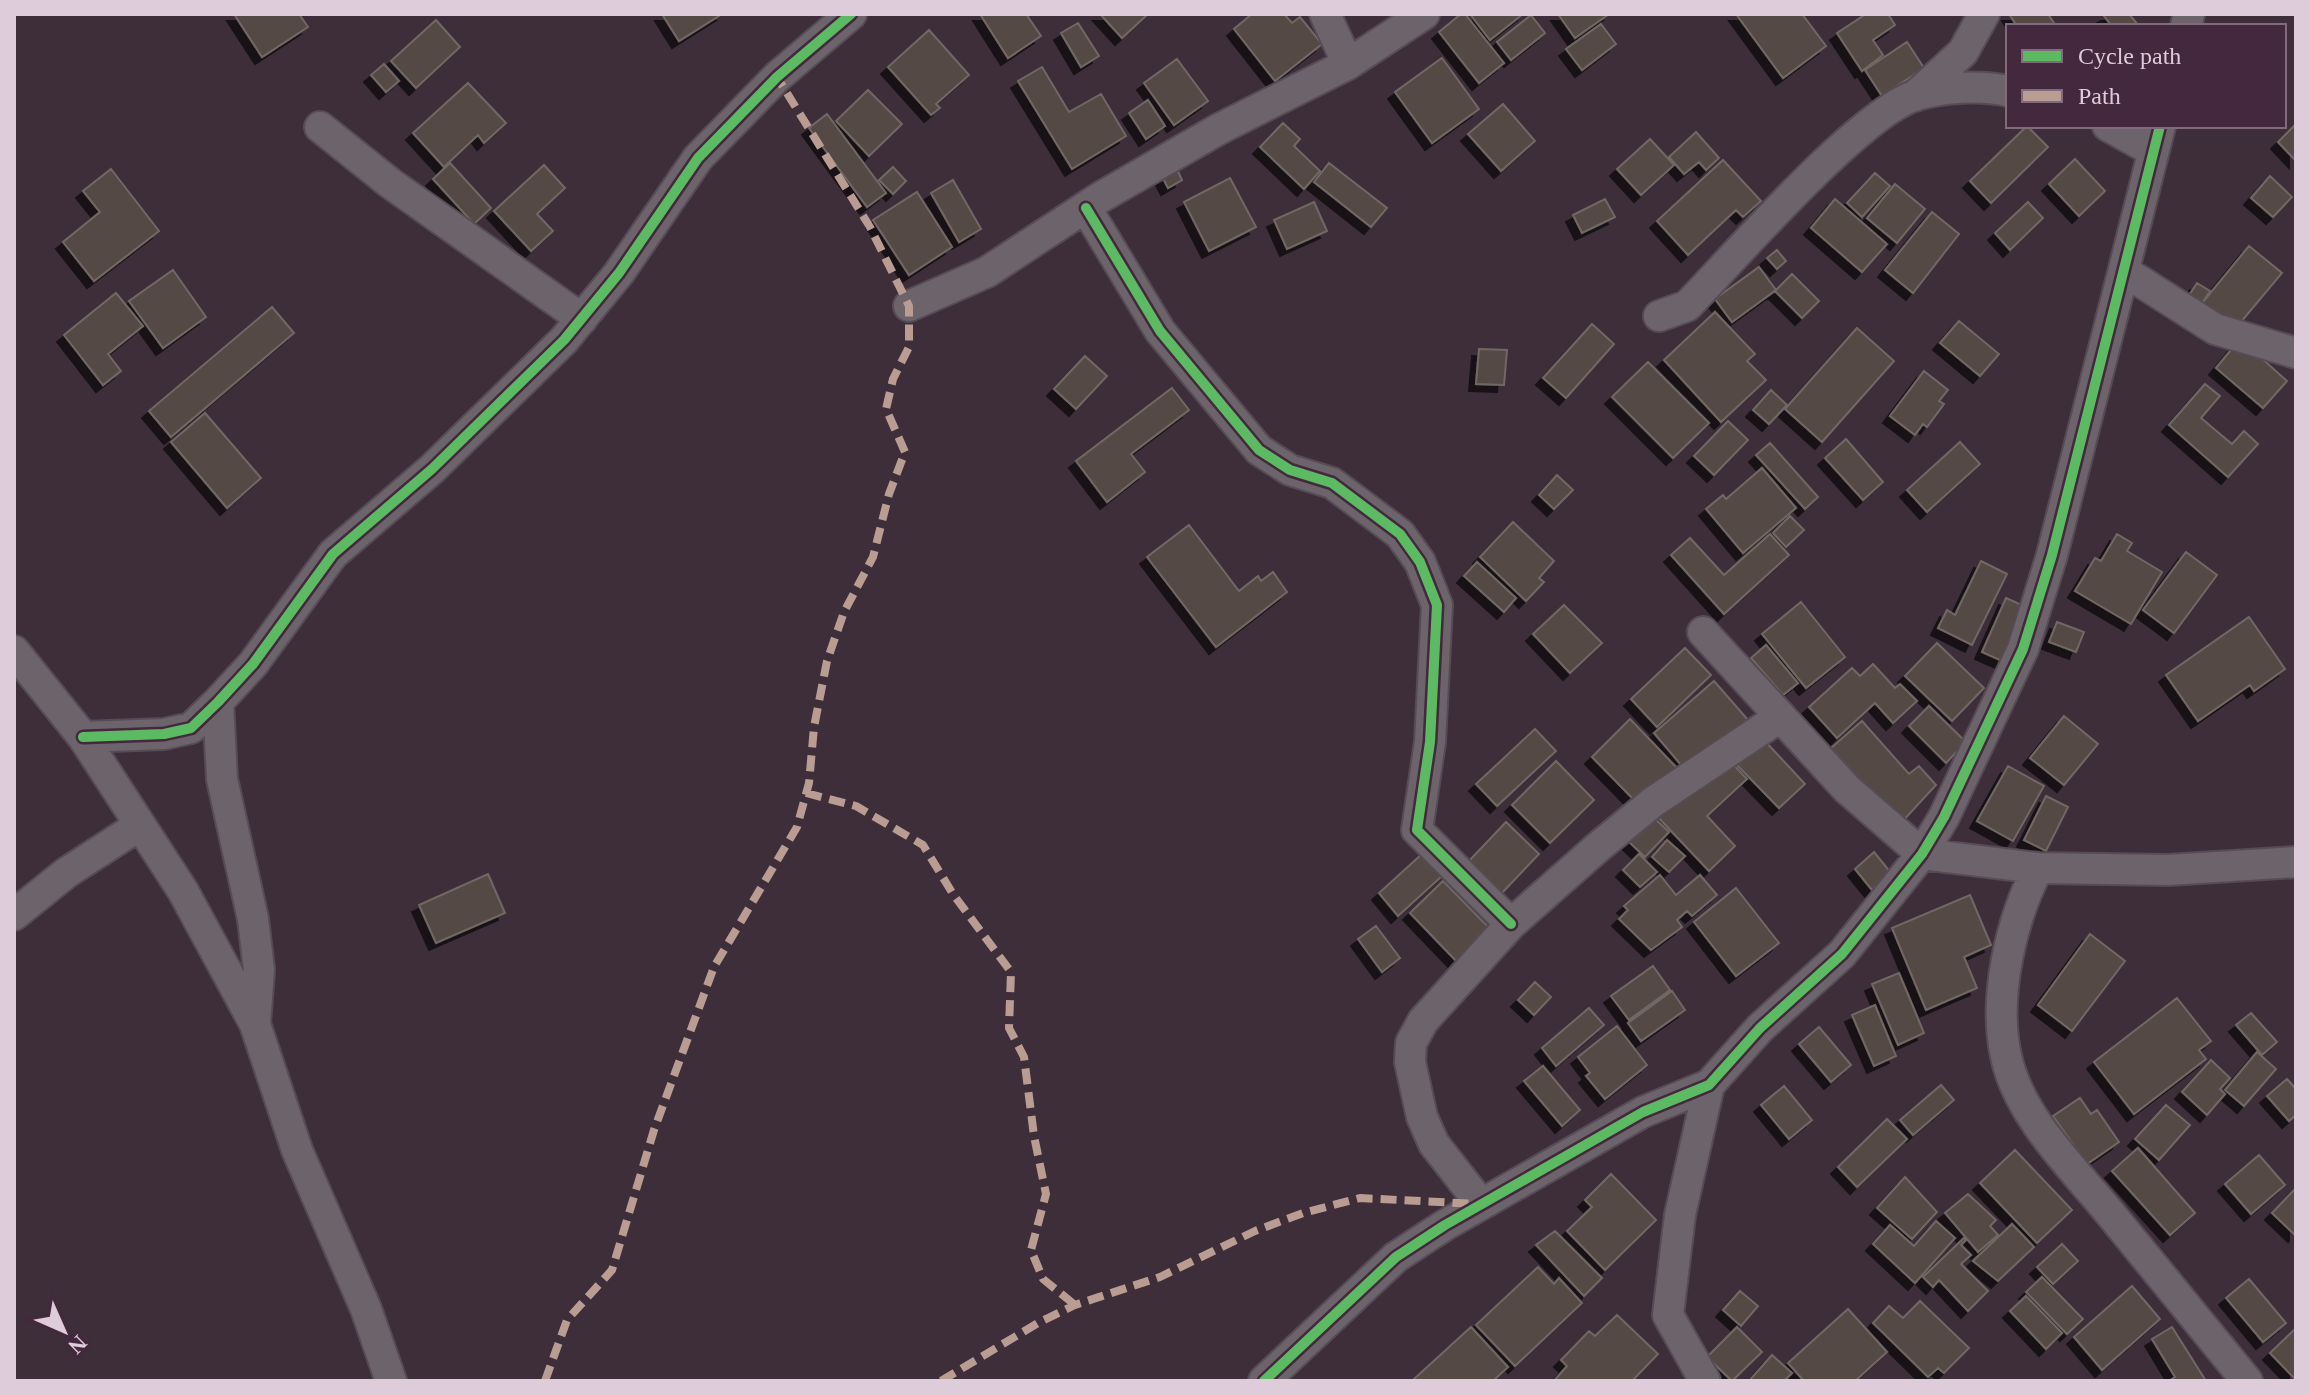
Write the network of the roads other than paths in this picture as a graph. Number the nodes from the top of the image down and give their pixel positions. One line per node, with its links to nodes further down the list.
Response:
1 (851, 14): 15 (street)
2 (1325, 14): 5 (street)
3 (1424, 14): 5 (street)
4 (1984, 14): 7 (street)
5 (1348, 64): 11 (street)
6 (2006, 91): 7 (street)
7 (1915, 96): 14 (street)
8 (320, 127): 15 (street)
9 (2116, 128): 10 (street)
10 (2156, 138): 12 (street)
11 (1086, 208): 13 (street); 27 (street)
12 (2124, 271): 16 (street); 23 (street)
13 (909, 306)
14 (1659, 316)
15 (582, 319): 19 (street)
16 (2296, 353)
17 (1703, 632): 20 (street)
18 (14, 651): 21 (street)
19 (218, 702): 21 (street); 28 (street)
20 (1780, 717): 23 (street); 27 (street)
21 (83, 737): 22 (street)
22 (140, 825): 26 (street); 28 (street)
23 (1922, 854): 25 (street); 29 (street)
24 (2296, 862): 25 (street)
25 (2038, 868): 34 (street)
26 (14, 915)
27 (1511, 924): 30 (street)
28 (255, 1024): 31 (street)
29 (1709, 1085): 30 (street); 33 (street)
30 (1481, 1204): 32 (street)
31 (391, 1381)
32 (1264, 1381)
33 (1705, 1381)
34 (2247, 1381)

